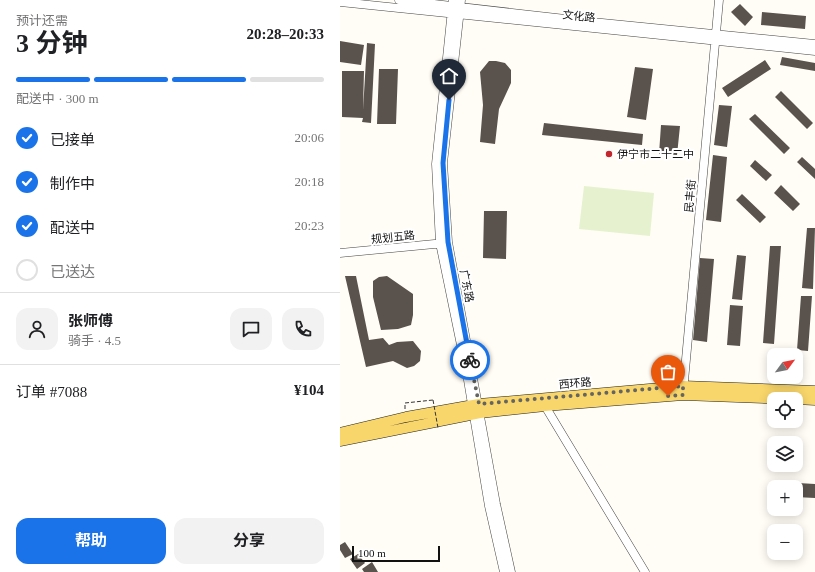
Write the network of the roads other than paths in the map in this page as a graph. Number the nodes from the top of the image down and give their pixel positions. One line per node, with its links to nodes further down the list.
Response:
1 (399, 0): 4 (street, 文化路)
2 (720, 0): 5 (street, 民丰街)
3 (340, 2): 4 (street, 文化路)
4 (456, 7): 5 (street, 文化路); 8 (street, 广东路)
5 (716, 38): 6 (street, 文化路); 7 (street, 文化路); 10 (street, 民丰街)
6 (815, 44)
7 (815, 52)
8 (444, 243): 9 (street, 规划五路); 16 (street, 广东路)
9 (340, 253)
10 (683, 391): 11 (main road, 西环路); 12 (main road, 西环路); 15 (main road, 西环路); 16 (main road, 西环路)
11 (815, 391)
12 (767, 397)
13 (803, 399): 14 (main road)
14 (815, 400)
15 (545, 406): 16 (main road, 西环路); 21 (street)
16 (476, 409): 17 (main road, 西环路); 18 (main road, 西环路); 19 (street, 广东路); 20 (street, 广东路)
17 (340, 433)
18 (340, 441)
19 (504, 572)
20 (511, 572)
21 (645, 572)

